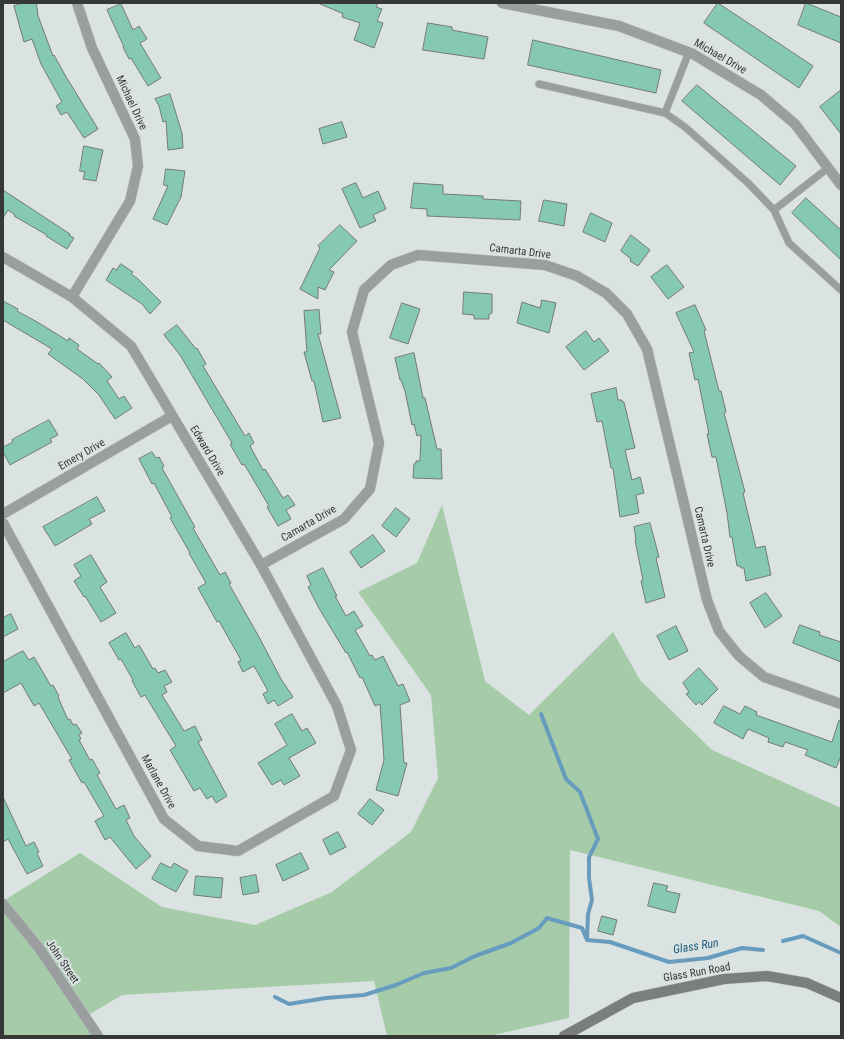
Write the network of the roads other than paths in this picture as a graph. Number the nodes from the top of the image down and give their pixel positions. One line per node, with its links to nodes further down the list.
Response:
1 (77, 3): 11 (street, Michael Drive)
2 (502, 3): 3 (street, Michael Drive)
3 (689, 52): 5 (lane); 6 (street, Michael Drive)
4 (540, 84): 5 (lane)
5 (665, 113): 8 (lane)
6 (828, 168): 7 (street, Michael Drive); 8 (lane)
7 (841, 185)
8 (774, 210): 10 (lane)
9 (3, 257): 11 (street, Edward Drive)
10 (841, 290)
11 (72, 297): 12 (street, Edward Drive)
12 (172, 416): 13 (street, Emery Drive); 15 (street, Edward Drive)
13 (3, 514)
14 (3, 523): 17 (street, Marlane Drive)
15 (261, 565): 16 (street, Camarta Drive); 17 (street, Edward Drive)
16 (841, 704)
17 (337, 706)
18 (3, 904): 20 (street, John Street)
19 (841, 998): 21 (main road, Glass Run Road)
20 (98, 1036)
21 (565, 1036)

